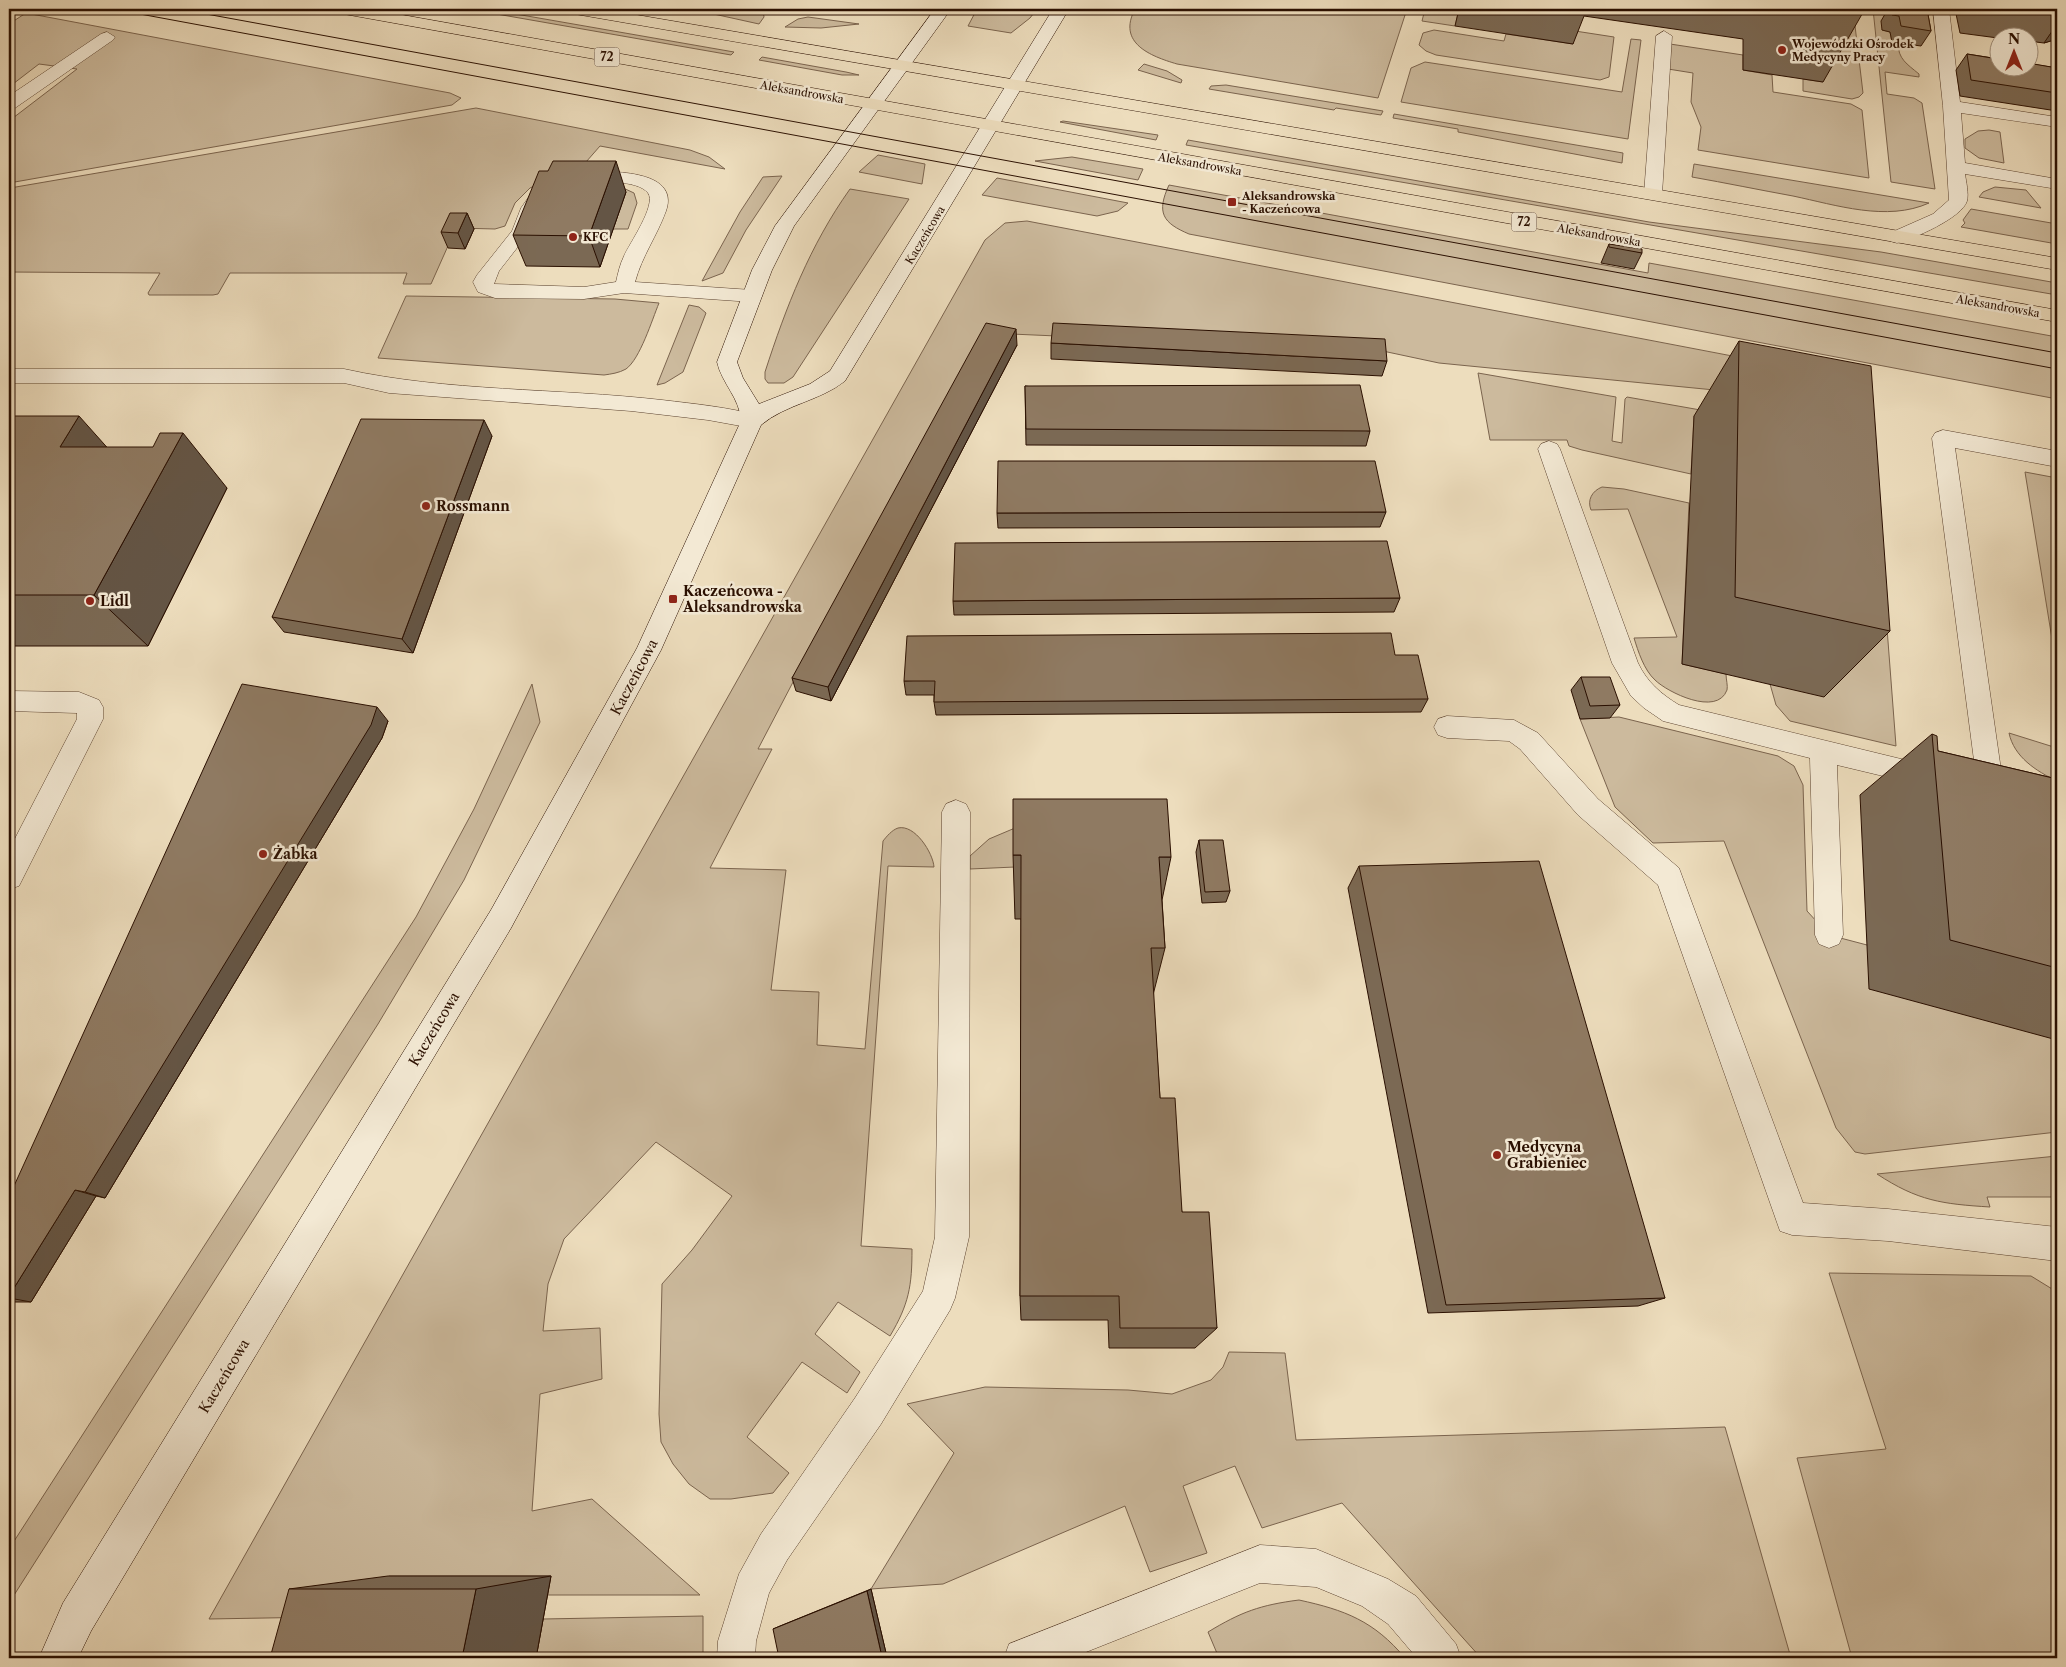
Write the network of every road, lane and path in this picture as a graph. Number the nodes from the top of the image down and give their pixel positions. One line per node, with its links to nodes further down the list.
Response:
1 (344, 9): 11 (main road, Aleksandrowska / 72)
2 (575, 9): 8 (main road)
3 (943, 9): 8 (street)
4 (1061, 9): 9 (street, Kaczeńcowa)
5 (1941, 9): 12 (street)
6 (1664, 36): 17 (street)
7 (107, 37): 10 (street)
8 (901, 65): 9 (main road); 11 (street)
9 (1016, 84): 14 (street, Kaczeńcowa); 17 (main road)
10 (9, 104)
11 (871, 105): 14 (main road, Aleksandrowska / 72); 21 (street)
12 (1952, 106): 13 (street); 15 (street)
13 (2057, 122)
14 (991, 126): 22 (main road, Aleksandrowska / 72); 24 (street, Kaczeńcowa)
15 (1957, 167): 16 (street); 18 (street)
16 (2057, 184)
17 (1653, 194): 18 (main road)
18 (1897, 236): 19 (main road)
19 (2057, 264)
20 (624, 287): 20 (street); 21 (street)
21 (752, 296): 24 (street)
22 (2057, 316)
23 (9, 376): 24 (street)
24 (752, 421): 36 (street, Kaczeńcowa)
25 (1549, 449): 29 (street)
26 (2057, 460): 30 (street)
27 (9, 701): 33 (street)
28 (1447, 727): 35 (street)
29 (1824, 751): 30 (street); 34 (street)
30 (1991, 791): 31 (street)
31 (2018, 798)
32 (956, 812): 39 (street)
33 (9, 877)
34 (1829, 935)
35 (2057, 1244)
36 (77, 1617): 37 (street, Kaczeńcowa); 38 (street, Kaczeńcowa)
37 (44, 1658)
38 (58, 1658)
39 (736, 1658)
40 (1023, 1658): 41 (street)
41 (1442, 1658)

